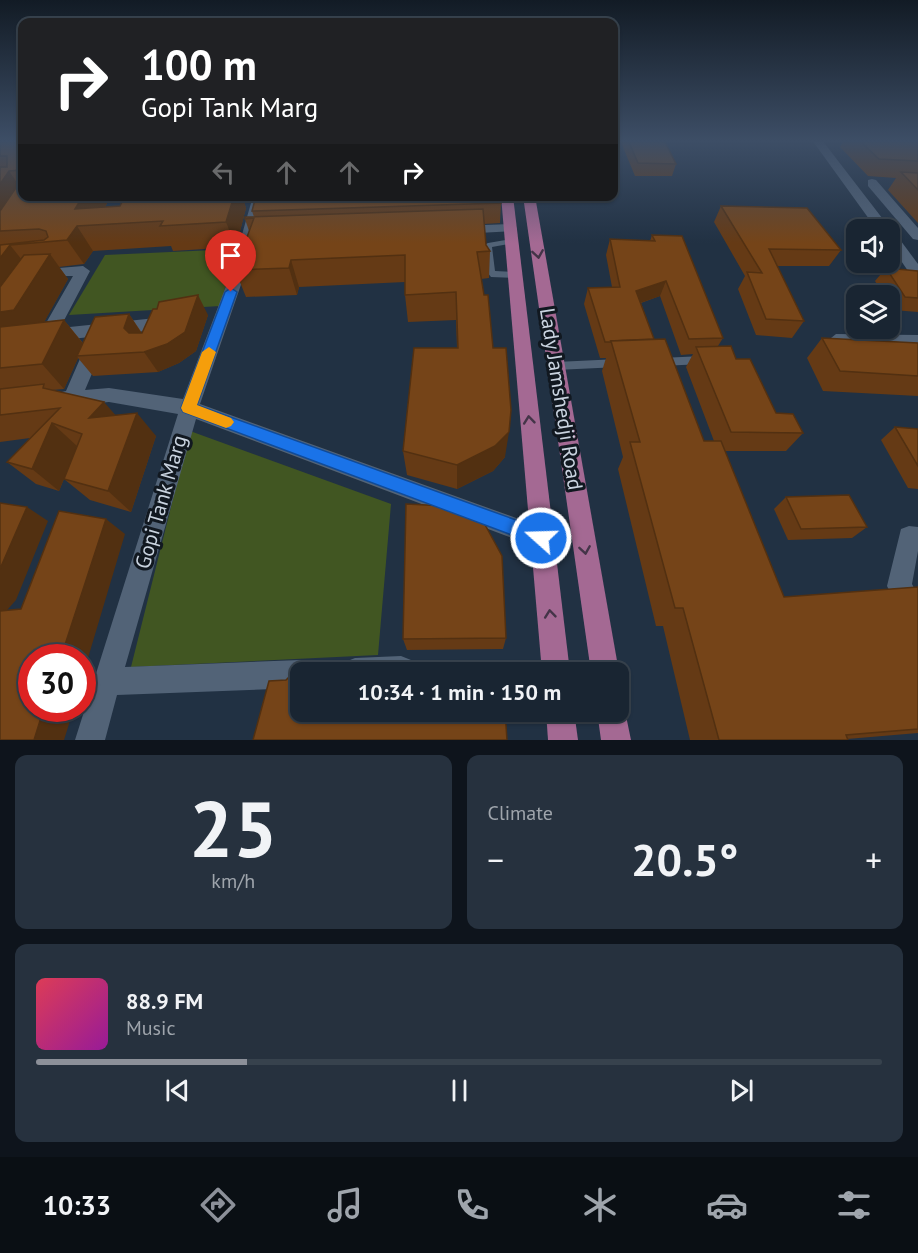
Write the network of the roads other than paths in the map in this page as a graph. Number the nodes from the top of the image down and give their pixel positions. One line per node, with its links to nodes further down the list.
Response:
1 (843, 175): 2 (street)
2 (849, 182): 3 (street); 8 (street)
3 (872, 183): 4 (street); 9 (street)
4 (895, 184)
5 (253, 201): 28 (street, Gopi Tank Marg)
6 (508, 201): 11 (main road, Lady Jamshedji Road)
7 (530, 201): 25 (main road, Lady Jamshedji Road, one-way to 25)
8 (877, 219)
9 (912, 223): 12 (street)
10 (441, 231): 11 (street)
11 (511, 235): 29 (main road, Lady Jamshedji Road, one-way to 11)
12 (918, 236)
13 (900, 250): 16 (street)
14 (64, 260): 15 (street)
15 (25, 262)
16 (917, 271)
17 (28, 285): 19 (street)
18 (102, 330): 19 (street); 23 (street); 26 (street)
19 (47, 336): 22 (street)
20 (836, 338): 21 (lane)
21 (918, 339)
22 (0, 346)
23 (149, 347)
24 (717, 360): 25 (lane)
25 (556, 366): 33 (main road, Lady Jamshedji Road, one-way to 33)
26 (72, 398): 27 (street); 28 (street)
27 (41, 401)
28 (189, 408): 29 (street); 35 (street, Gopi Tank Marg)
29 (541, 538): 32 (main road, Lady Jamshedji Road, one-way to 29)
30 (918, 538): 31 (street)
31 (918, 621)
32 (555, 662)
33 (603, 662)
34 (290, 674): 35 (street)
35 (108, 682): 38 (street, Gopi Tank Marg)
36 (561, 722): 39 (main road)
37 (613, 722): 40 (main road)
38 (90, 740)
39 (563, 740)
40 (616, 740)

